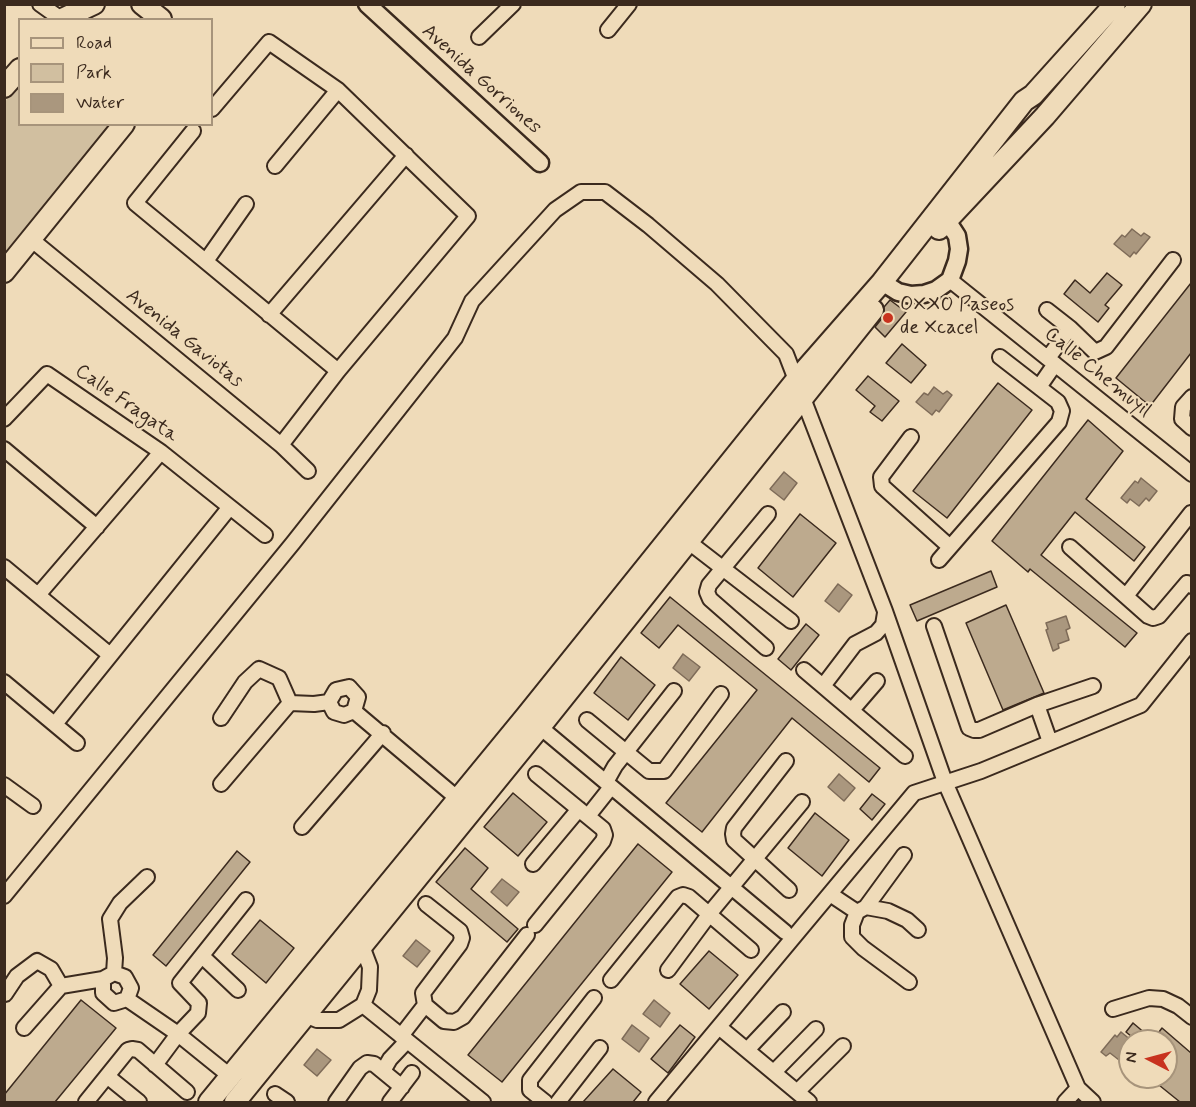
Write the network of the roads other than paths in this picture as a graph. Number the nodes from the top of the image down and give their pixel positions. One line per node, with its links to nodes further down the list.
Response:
1 (40, 4): 10 (street)
2 (94, 4): 11 (main road)
3 (142, 4): 12 (main road)
4 (170, 4): 13 (main road)
5 (368, 4): 23 (street, Avenida Gorriones)
6 (513, 4): 15 (street)
7 (629, 4): 14 (street)
8 (1115, 4): 26 (main road)
9 (1141, 4): 26 (main road)
10 (59, 18)
11 (62, 18)
12 (160, 18)
13 (162, 18)
14 (608, 30)
15 (479, 37)
16 (18, 71): 17 (main road)
17 (4, 87)
18 (338, 90): 19 (street); 22 (street); 24 (street)
19 (213, 108)
20 (122, 126): 27 (main road)
21 (192, 126): 29 (street)
22 (406, 154): 34 (street); 38 (street)
23 (540, 163)
24 (275, 166)
25 (246, 204): 29 (street)
26 (944, 214): 31 (street); 32 (main road)
27 (32, 240): 30 (main road); 46 (street, Avenida Gaviotas)
28 (1173, 260): 35 (street)
29 (206, 261): 34 (street)
30 (4, 272)
31 (950, 280): 32 (street); 37 (street, Calle Chemuyil)
32 (886, 285): 39 (main road); 42 (main road)
33 (1047, 310): 35 (street)
34 (269, 315): 38 (street)
35 (1070, 328): 37 (street)
36 (1000, 357): 40 (street)
37 (1051, 361): 40 (street); 49 (street, Calle Chemuyil)
38 (338, 371): 46 (street)
39 (797, 379): 42 (street); 56 (main road); 110 (street)
40 (1039, 387): 57 (street)
41 (1191, 397): 44 (street)
42 (803, 398): 56 (main road); 65 (street)
43 (4, 419): 48 (street, Calle Fragata)
44 (1191, 428)
45 (911, 438): 57 (street)
46 (281, 445): 50 (street, Avenida Gaviotas)
47 (4, 449): 54 (street)
48 (161, 452): 51 (street, Calle Fragata); 54 (street)
49 (1189, 467)
50 (308, 471)
51 (230, 507): 55 (street, Calle Fragata); 70 (street)
52 (1191, 513): 64 (street)
53 (768, 514): 61 (street)
54 (97, 527): 63 (street)
55 (265, 535)
56 (682, 536): 61 (street); 85 (main road)
57 (951, 547): 59 (street)
58 (1070, 547): 64 (street)
59 (939, 560)
60 (4, 567): 63 (street)
61 (723, 568): 66 (street); 69 (street)
62 (1190, 582): 64 (street)
63 (38, 595): 70 (street)
64 (1126, 596)
65 (885, 611): 74 (street); 94 (street)
66 (791, 621)
67 (934, 626): 80 (street)
68 (1191, 641): 88 (street)
69 (766, 648)
70 (110, 656): 86 (street)
71 (804, 670): 74 (street)
72 (877, 681): 81 (street)
73 (4, 682): 86 (street)
74 (823, 686): 81 (street)
75 (1093, 686): 80 (street)
76 (674, 691): 90 (street)
77 (722, 694): 90 (street)
78 (329, 702): 79 (street); 82 (street); 82 (street)
79 (290, 703): 83 (street); 95 (street)
80 (1037, 705): 88 (street)
81 (852, 710): 91 (street)
82 (354, 711): 87 (street)
83 (221, 718)
84 (587, 720): 90 (street)
85 (533, 721): 96 (street); 98 (main road); 118 (main road)
86 (55, 724): 89 (street)
87 (383, 734): 98 (street); 102 (street)
88 (1050, 742): 94 (street)
89 (77, 743)
90 (627, 753): 96 (street)
91 (905, 756)
92 (786, 761): 104 (street)
93 (536, 774): 101 (street)
94 (945, 782): 109 (street); 152 (street)
95 (221, 784)
96 (609, 784): 101 (street); 107 (street)
97 (6, 788): 100 (street)
98 (457, 798): 116 (main road)
99 (802, 802): 104 (street)
100 (33, 806)
101 (583, 813): 105 (street); 132 (street)
102 (302, 827)
103 (904, 855): 113 (street)
104 (755, 859): 107 (street); 108 (street)
105 (533, 864)
106 (147, 877): 122 (street)
107 (732, 888): 114 (street); 117 (street)
108 (789, 890)
109 (830, 894): 113 (street); 137 (street)
110 (4, 896)
111 (246, 900): 120 (street)
112 (426, 904): 132 (street)
113 (862, 910): 115 (street); 124 (street)
114 (709, 915): 119 (street); 121 (street); 123 (street)
115 (918, 930)
116 (348, 931): 118 (street); 130 (main road)
117 (785, 932)
118 (362, 946): 131 (street); 135 (main road)
119 (752, 950)
120 (202, 956): 126 (street); 140 (street)
121 (668, 970)
122 (109, 976): 125 (street); 129 (street); 129 (street)
123 (611, 980)
124 (909, 982)
125 (61, 986): 127 (street); 138 (street)
126 (238, 990)
127 (5, 994)
128 (594, 998): 164 (street)
129 (127, 999): 140 (street)
130 (288, 1004): 135 (street); 150 (main road)
131 (363, 1005): 135 (street); 141 (street)
132 (425, 1005): 141 (street)
133 (1113, 1009): 136 (street)
134 (783, 1012): 144 (street)
135 (305, 1016): 159 (main road)
136 (1191, 1017)
137 (719, 1027): 144 (street); 166 (street)
138 (24, 1028)
139 (816, 1029): 147 (street)
140 (178, 1034): 145 (street); 150 (street)
141 (404, 1039): 146 (street); 163 (street)
142 (843, 1046): 154 (street)
143 (600, 1048): 165 (street)
144 (747, 1050): 147 (street)
145 (155, 1065): 149 (street); 153 (street)
146 (386, 1065): 151 (street); 161 (street)
147 (774, 1072): 154 (street)
148 (412, 1073): 151 (street)
149 (107, 1076): 156 (street); 157 (street)
150 (230, 1076): 158 (main road)
151 (402, 1087): 162 (street)
152 (1078, 1088): 168 (street); 169 (street)
153 (187, 1092)
154 (797, 1092): 167 (street)
155 (275, 1094): 160 (street)
156 (86, 1102)
157 (139, 1102)
158 (209, 1102)
159 (235, 1102)
160 (287, 1102)
161 (336, 1102)
162 (390, 1102)
163 (483, 1102)
164 (545, 1102)
165 (558, 1102)
166 (656, 1102)
167 (809, 1102)
168 (1065, 1102)
169 (1093, 1102)

